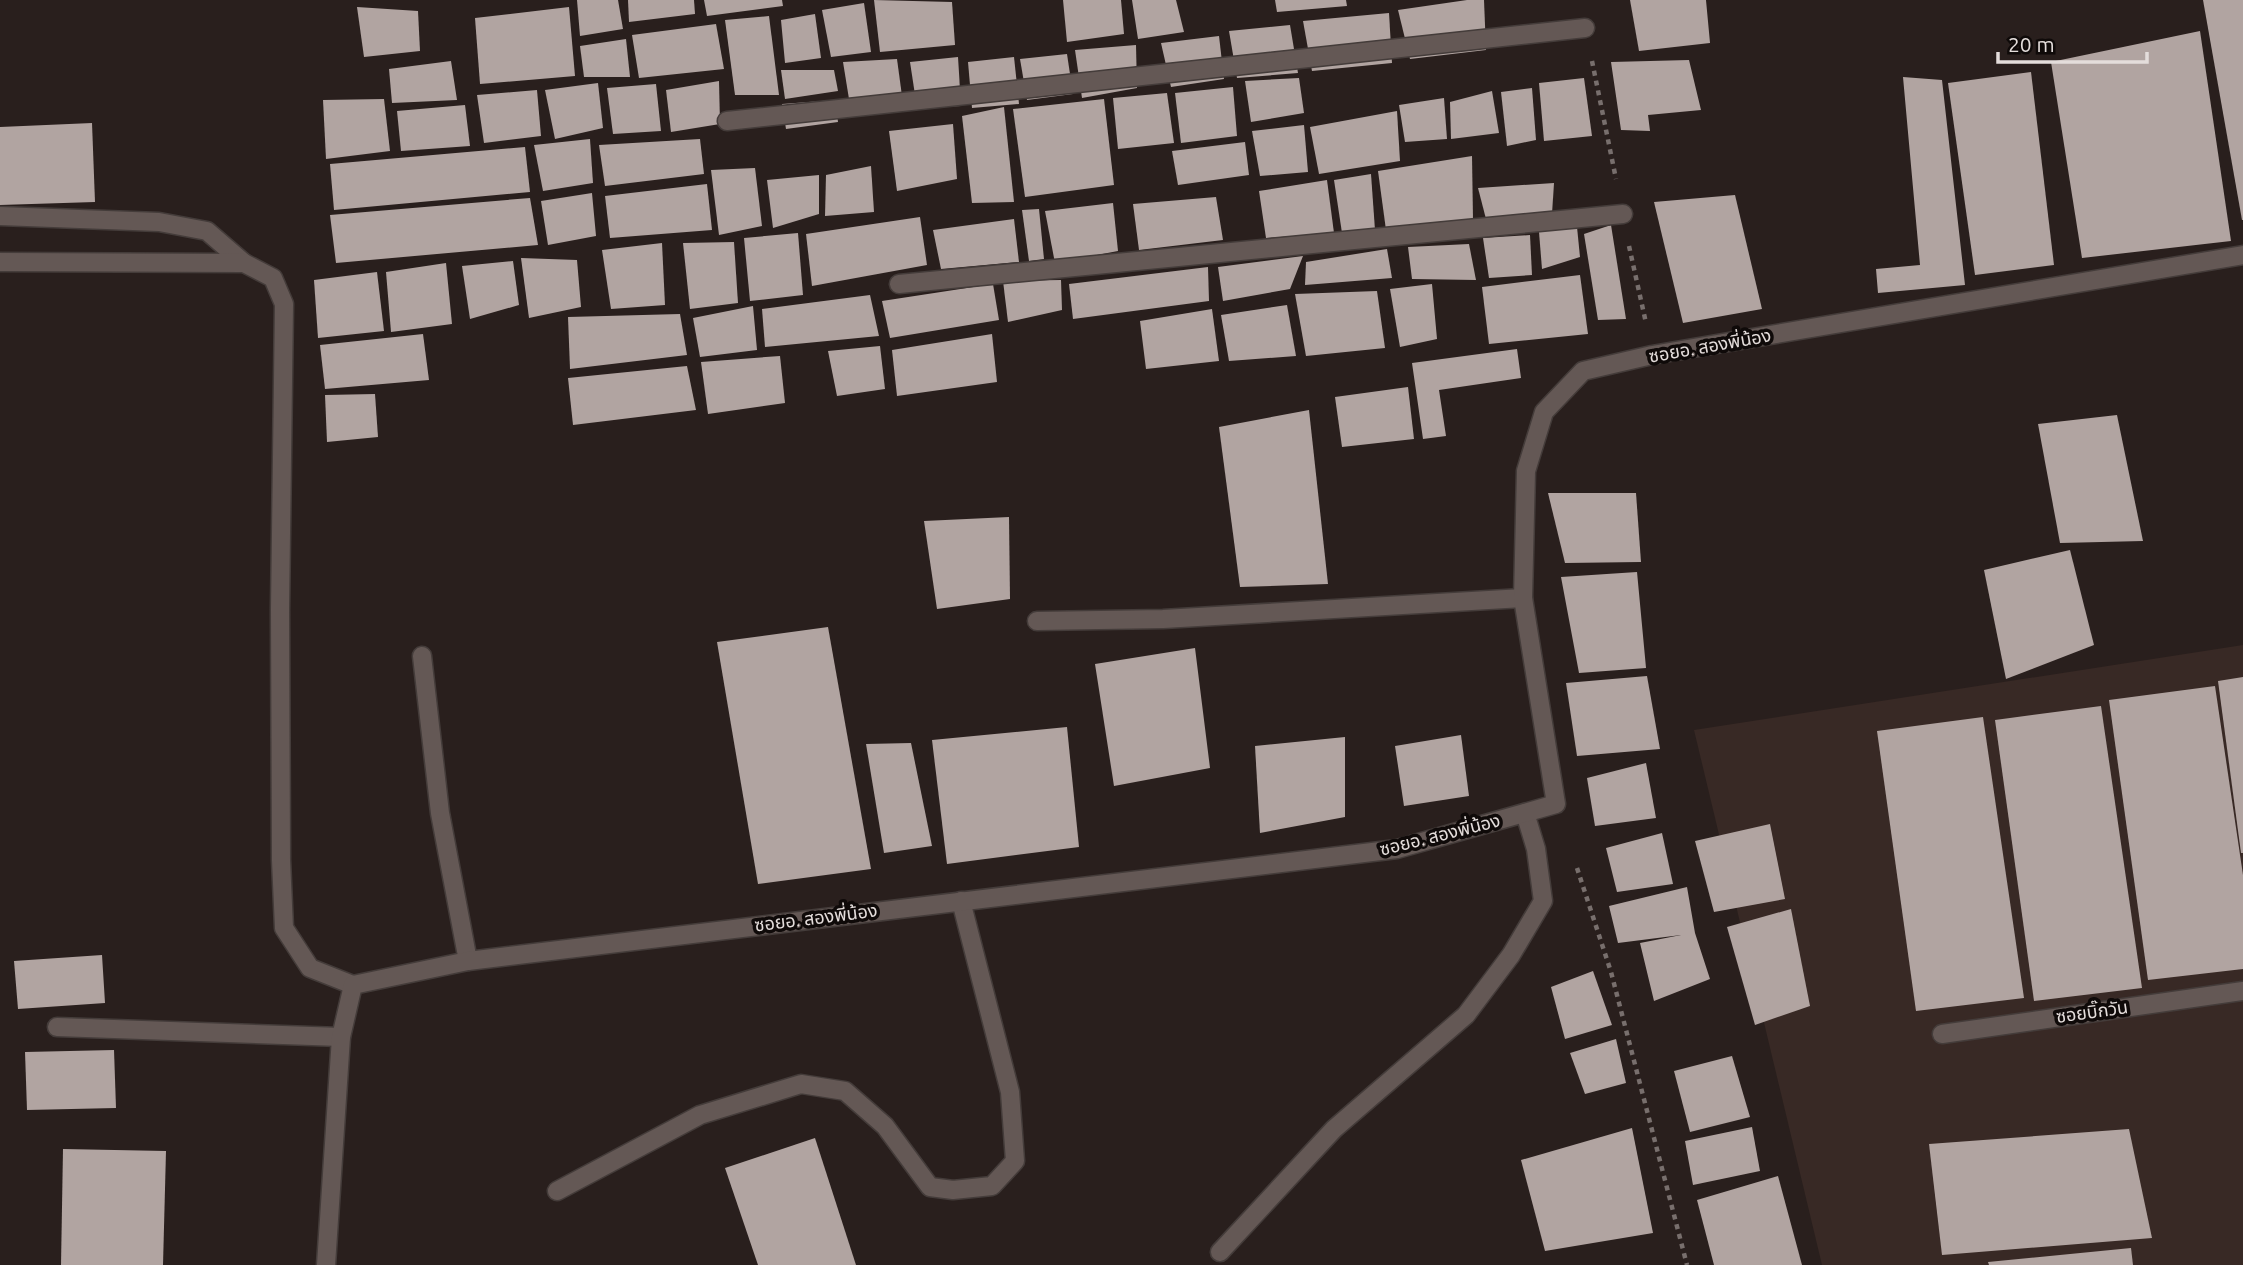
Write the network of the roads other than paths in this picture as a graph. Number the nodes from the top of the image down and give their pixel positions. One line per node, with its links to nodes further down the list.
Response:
1 (1585, 28): 2 (street)
2 (727, 121)
3 (1623, 214): 8 (street)
4 (0, 216): 7 (street)
5 (2243, 255): 9 (street, ซอยอ. สองพี่น้อง)
6 (0, 262): 7 (street)
7 (244, 262): 15 (street)
8 (898, 284)
9 (1523, 598): 10 (street); 12 (street, ซอยอ. สองพี่น้อง)
10 (1037, 621)
11 (422, 656): 14 (street)
12 (1525, 813): 13 (street, ซอยอ. สองพี่น้อง); 21 (street)
13 (961, 901): 14 (street, ซอยอ. สองพี่น้อง); 20 (street)
14 (468, 961): 15 (street, ซอยอ. สองพี่น้อง)
15 (353, 985): 19 (street)
16 (2243, 990): 18 (street, ซอยบิ๊กวัน)
17 (57, 1027): 19 (street)
18 (1942, 1034)
19 (341, 1037): 22 (street)
20 (557, 1191)
21 (1220, 1252)
22 (326, 1265)

